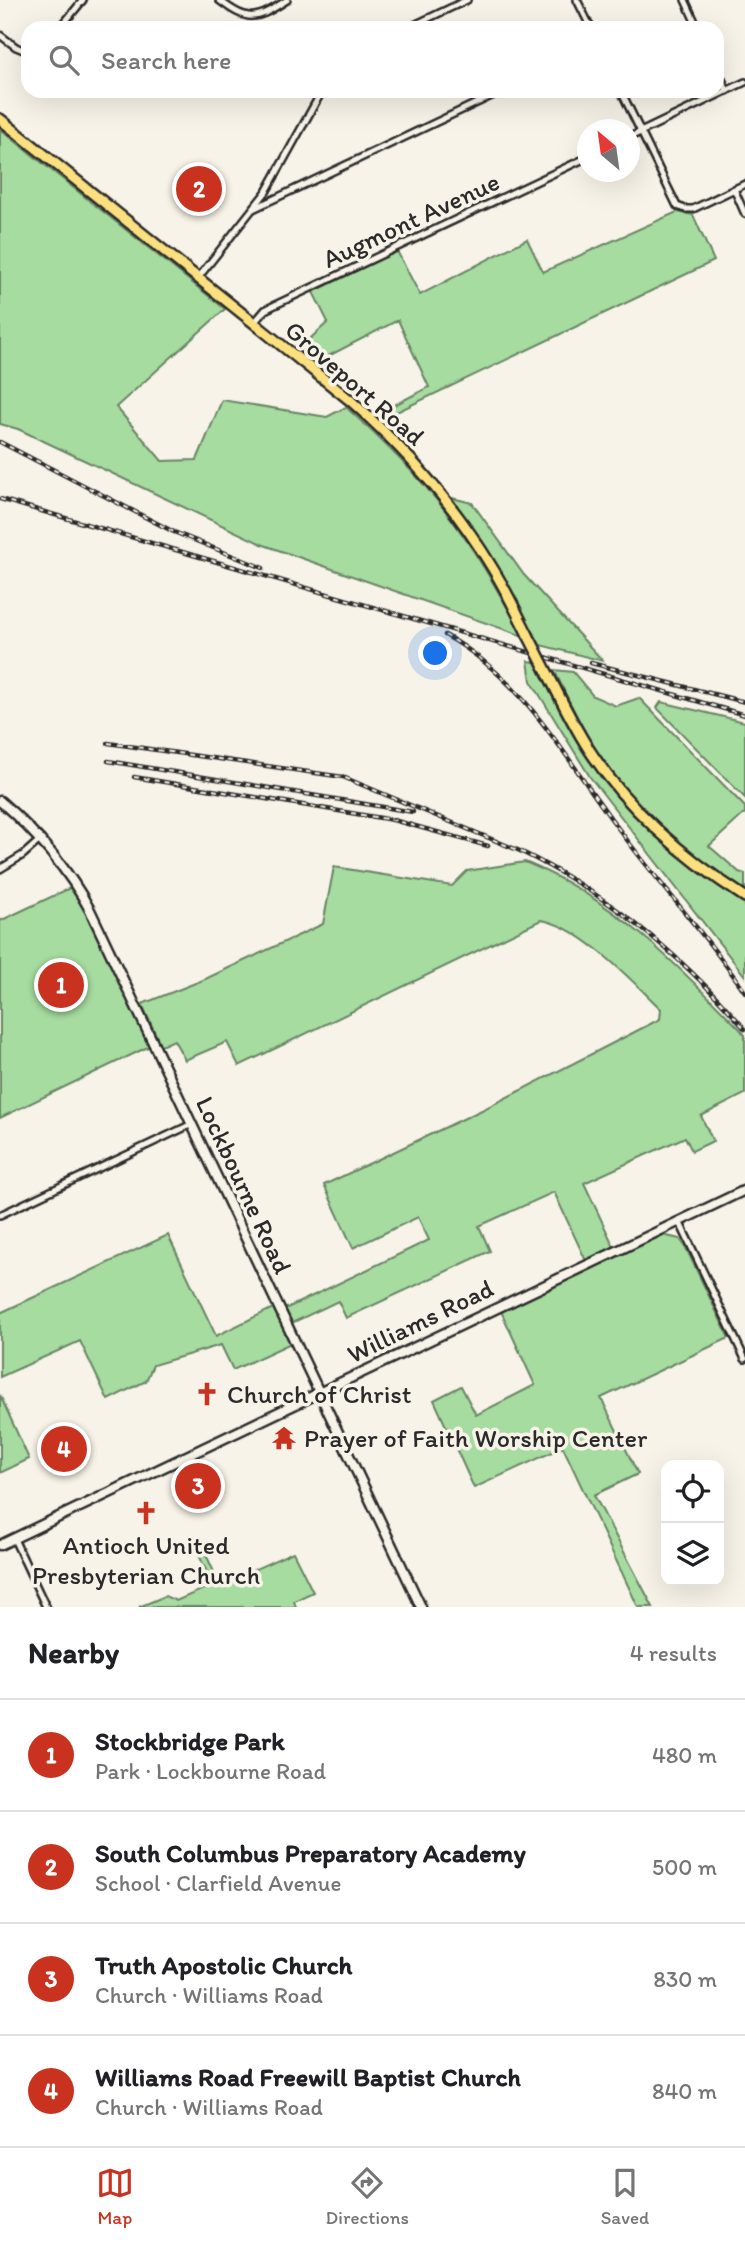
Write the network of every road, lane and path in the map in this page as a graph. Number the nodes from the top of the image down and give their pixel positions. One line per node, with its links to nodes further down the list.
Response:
1 (83, 0): 7 (street)
2 (219, 0): 3 (street)
3 (287, 0)
4 (467, 0): 8 (street)
5 (578, 0): 9 (street)
6 (685, 0): 10 (street)
7 (66, 21)
8 (423, 21)
9 (588, 21)
10 (695, 21)
11 (0, 35): 12 (street)
12 (21, 49)
13 (745, 82): 15 (street)
14 (724, 84): 15 (street)
15 (727, 91): 16 (street)
16 (724, 92)
17 (318, 98): 26 (street)
18 (487, 98): 26 (street)
19 (624, 98): 22 (street)
20 (712, 98): 22 (street)
21 (0, 119): 28 (main road, Groveport Road)
22 (641, 132): 25 (street)
23 (577, 162): 29 (street, Augmont Avenue)
24 (745, 184): 25 (street)
25 (734, 190): 27 (street)
26 (254, 209): 28 (street)
27 (745, 214)
28 (198, 278): 29 (main road, Groveport Road)
29 (254, 323): 33 (main road, Groveport Road, bridge)
30 (0, 801): 31 (street, Lockbourne Road)
31 (41, 839): 32 (street); 34 (street, Lockbourne Road)
32 (0, 869)
33 (745, 897)
34 (192, 1124): 36 (street); 39 (street, Lockbourne Road)
35 (745, 1190): 37 (street, Williams Road)
36 (0, 1215)
37 (679, 1221): 38 (street); 39 (street, Williams Road)
38 (745, 1359)
39 (319, 1392): 40 (street, Williams Road); 43 (street, Lockbourne Road)
40 (14, 1539): 41 (street, Williams Road); 42 (street)
41 (0, 1545)
42 (46, 1607)
43 (421, 1607)

